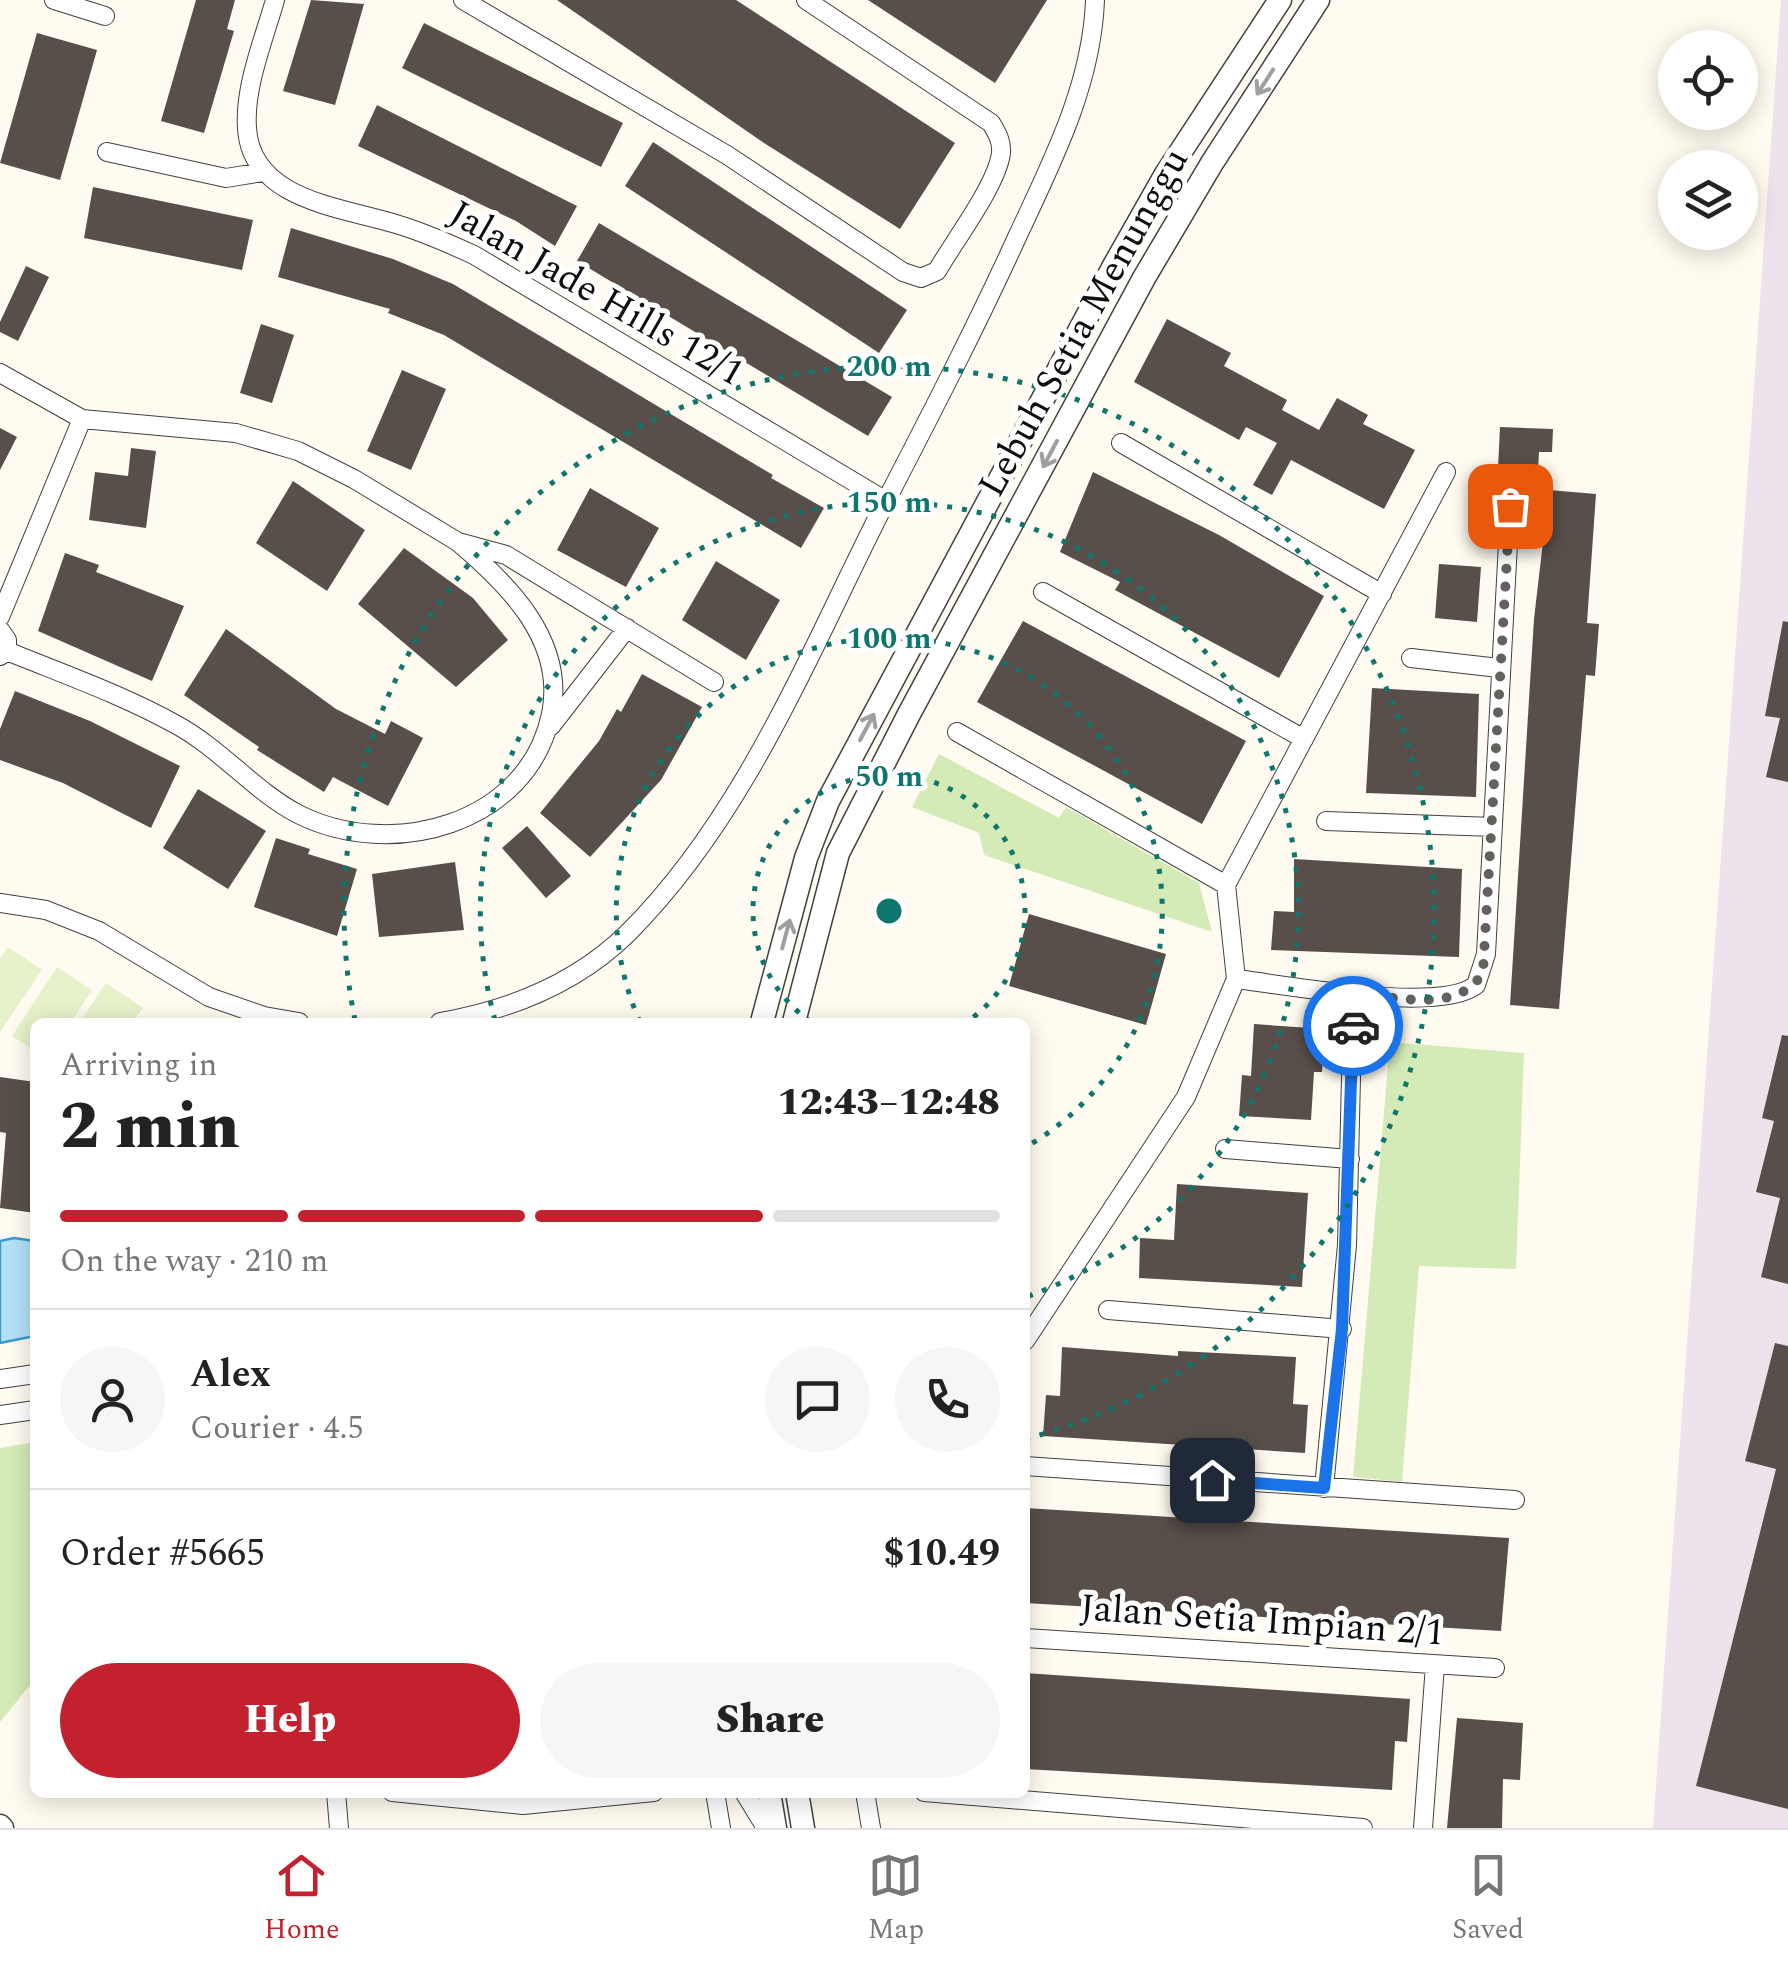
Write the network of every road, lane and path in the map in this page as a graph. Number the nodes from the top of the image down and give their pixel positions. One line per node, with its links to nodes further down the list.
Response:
1 (54, 0): 8 (street)
2 (274, 0): 10 (street)
3 (463, 0): 4 (street)
4 (806, 0)
5 (1094, 0): 17 (street)
6 (1280, 0): 11 (street, Lebuh Setia Menunggu)
7 (1318, 0): 12 (street, Lebuh Setia Menunggu, one-way to 12)
8 (104, 16)
9 (107, 152): 10 (street)
10 (263, 172): 17 (street, Jalan Jade Hills 12/1)
11 (1115, 264): 12 (street); 40 (street, Lebuh Setia Menunggu, one-way to 11)
12 (1142, 283): 41 (street, Lebuh Setia Menunggu, one-way to 41)
13 (0, 373): 14 (street)
14 (82, 419): 19 (street); 22 (street)
15 (1121, 443): 21 (street)
16 (1446, 472): 21 (street)
17 (886, 501): 39 (street)
18 (1510, 506): 27 (street)
19 (458, 542): 23 (street); 29 (street)
20 (1043, 592): 31 (street)
21 (1382, 594): 31 (street)
22 (0, 618)
23 (626, 628): 28 (street); 29 (street)
24 (0, 630): 25 (street)
25 (4, 654): 29 (street)
26 (1411, 658): 27 (street)
27 (1499, 668): 33 (street)
28 (714, 682)
29 (548, 730)
30 (957, 732): 34 (street)
31 (1304, 739): 34 (street)
32 (1326, 821): 33 (street)
33 (1492, 827): 37 (street)
34 (1226, 886): 36 (street)
35 (0, 903): 38 (street)
36 (1236, 979): 37 (street); 46 (street)
37 (1353, 994): 43 (street)
38 (276, 1018)
39 (463, 1018)
40 (763, 1018)
41 (795, 1018)
42 (1225, 1148): 43 (street)
43 (1350, 1159): 45 (street)
44 (1108, 1310): 45 (street)
45 (1342, 1329): 52 (street)
46 (1030, 1334)
47 (30, 1375): 48 (street)
48 (0, 1379)
49 (30, 1411): 50 (street)
50 (0, 1415)
51 (1030, 1466): 52 (street)
52 (1324, 1488): 53 (street)
53 (1516, 1500)
54 (1030, 1638): 55 (street, Jalan Setia Impian 2/1)
55 (1435, 1665): 56 (street, Jalan Setia Impian 2/1); 71 (street)
56 (1495, 1668)
57 (336, 1798): 64 (street)
58 (715, 1798): 65 (street)
59 (748, 1798): 66 (street)
60 (770, 1798): 67 (street)
61 (798, 1798): 68 (street)
62 (866, 1798): 69 (street)
63 (997, 1798): 70 (street)
64 (339, 1828)
65 (720, 1828)
66 (766, 1828)
67 (775, 1828)
68 (802, 1828)
69 (871, 1828)
70 (1364, 1828)
71 (1423, 1828)

